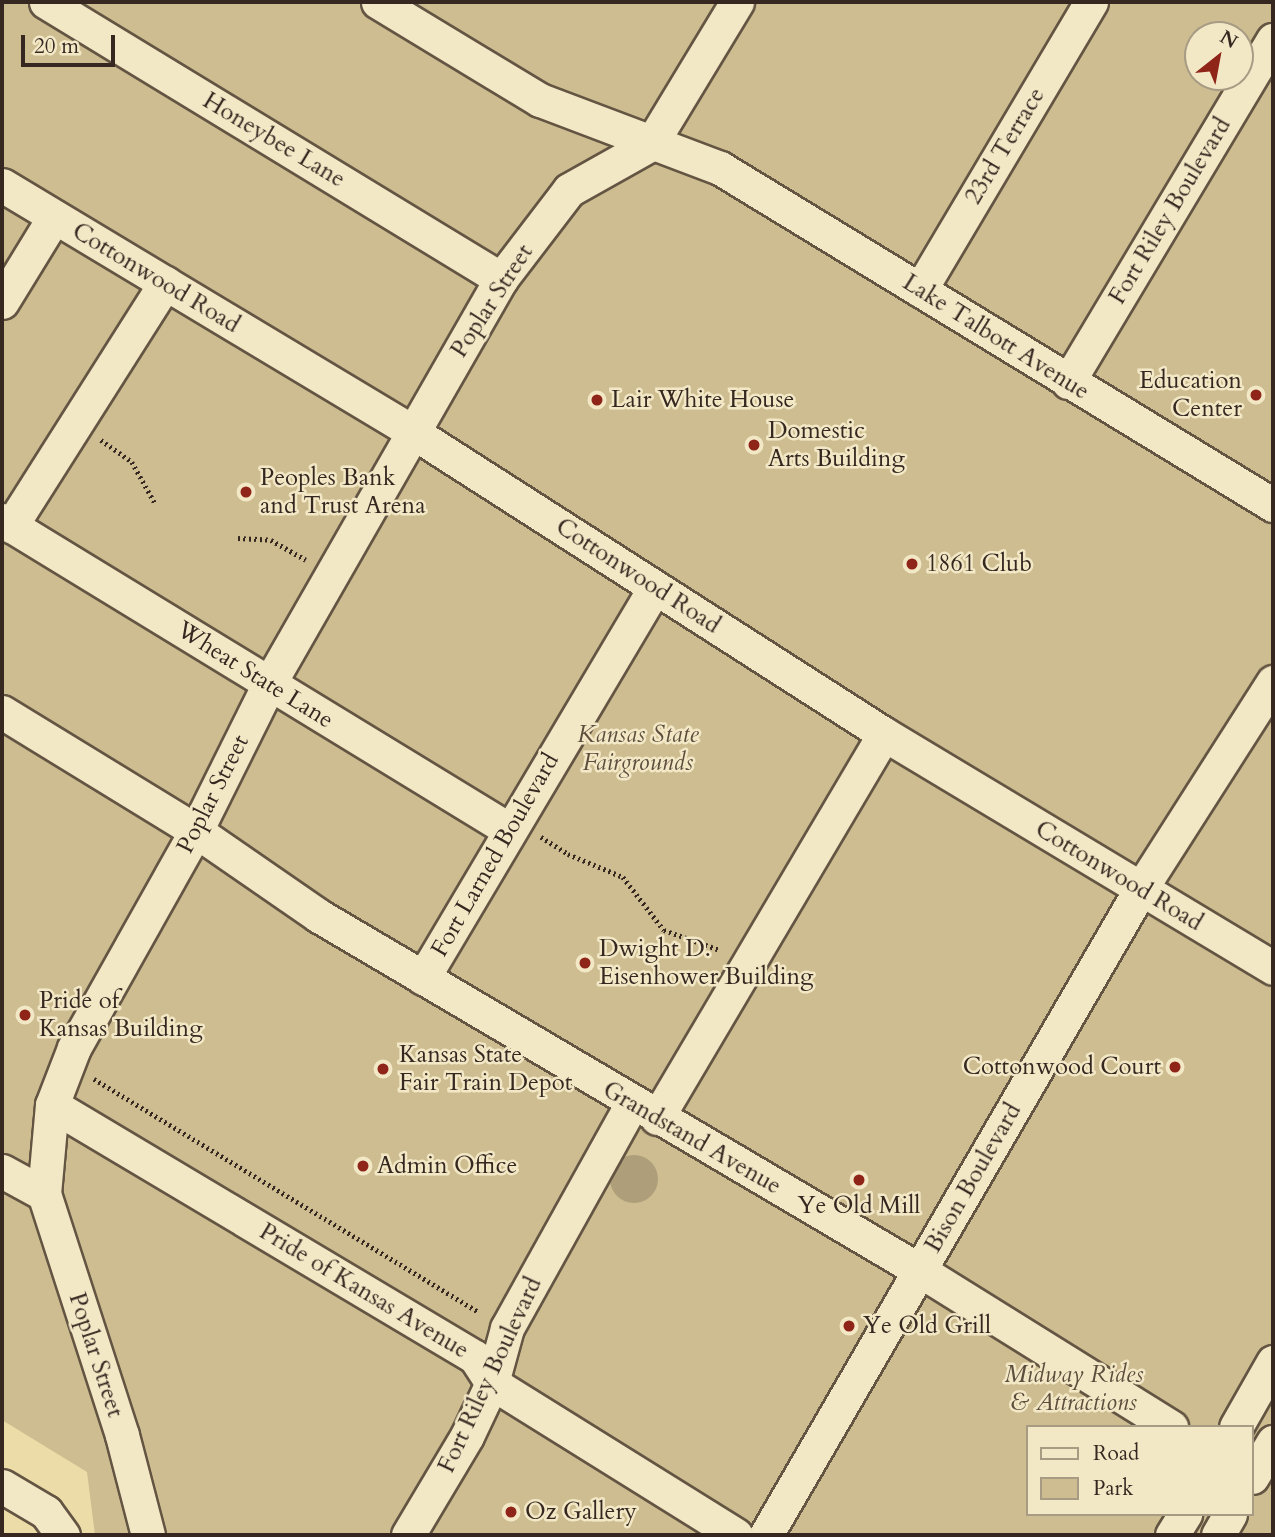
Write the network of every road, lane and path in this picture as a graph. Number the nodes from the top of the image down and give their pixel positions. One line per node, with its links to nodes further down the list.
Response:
1 (46, 2): 9 (street, Honeybee Lane)
2 (378, 2): 6 (street, Lake Talbott Avenue)
3 (737, 2): 6 (street)
4 (1091, 2): 11 (street, 23rd Terrace)
5 (1273, 40): 13 (street, Fort Riley Boulevard)
6 (651, 144): 9 (street, Poplar Street); 11 (street, Lake Talbott Avenue)
7 (2, 185): 8 (street, Cottonwood Road)
8 (54, 217): 10 (street, Cottonwood Road); 12 (street)
9 (501, 279): 15 (street, Poplar Street)
10 (165, 283): 14 (street); 15 (street, Cottonwood Road)
11 (920, 290): 13 (street, Lake Talbott Avenue)
12 (2, 302)
13 (1068, 382): 17 (street, Lake Talbott Avenue)
14 (77, 424): 16 (path); 18 (street)
15 (411, 431): 20 (street, Poplar Street); 21 (street, Cottonwood Road)
16 (156, 505)
17 (1273, 505)
18 (6, 523): 23 (street, Wheat State Lane)
19 (238, 538): 20 (path)
20 (331, 575): 23 (street, Poplar Street)
21 (655, 587): 25 (street, Cottonwood Road); 26 (street, Fort Larned Boulevard)
22 (1273, 682): 28 (street, Bison Boulevard)
23 (269, 684): 26 (street, Wheat State Lane); 27 (street, Poplar Street)
24 (2, 712): 27 (street, Grandstand Avenue)
25 (884, 734): 28 (street, Cottonwood Road); 29 (street, Fort Riley Boulevard)
26 (511, 824): 29 (path); 31 (street, Fort Larned Boulevard)
27 (196, 831): 31 (street, Grandstand Avenue); 32 (street, Poplar Street)
28 (1140, 890): 30 (street, Cottonwood Road); 37 (street, Bison Boulevard)
29 (747, 967): 34 (street, Fort Riley Boulevard)
30 (1273, 968)
31 (423, 978): 34 (street, Grandstand Avenue)
32 (69, 1063): 33 (street, Poplar Street); 38 (path)
33 (52, 1105): 36 (street, Poplar Street); 40 (street, Pride of Kansas Avenue)
34 (645, 1111): 37 (street, Grandstand Avenue); 38 (street, Fort Riley Boulevard)
35 (2, 1171): 36 (street)
36 (44, 1194): 49 (street, Poplar Street)
37 (919, 1270): 41 (street, Grandstand Avenue); 52 (street, Bison Boulevard)
38 (507, 1328): 40 (street, Fort Riley Boulevard)
39 (1273, 1362): 42 (street)
40 (492, 1383): 50 (street, Fort Riley Boulevard); 51 (street, Pride of Kansas Avenue)
41 (1168, 1425)
42 (1237, 1425)
43 (1273, 1442): 44 (street)
44 (1258, 1479)
45 (2, 1486): 48 (street)
46 (1184, 1516): 53 (street)
47 (1229, 1516): 54 (street)
48 (63, 1535)
49 (148, 1535)
50 (408, 1535)
51 (736, 1535)
52 (765, 1535)
53 (1172, 1535)
54 (1218, 1535)

